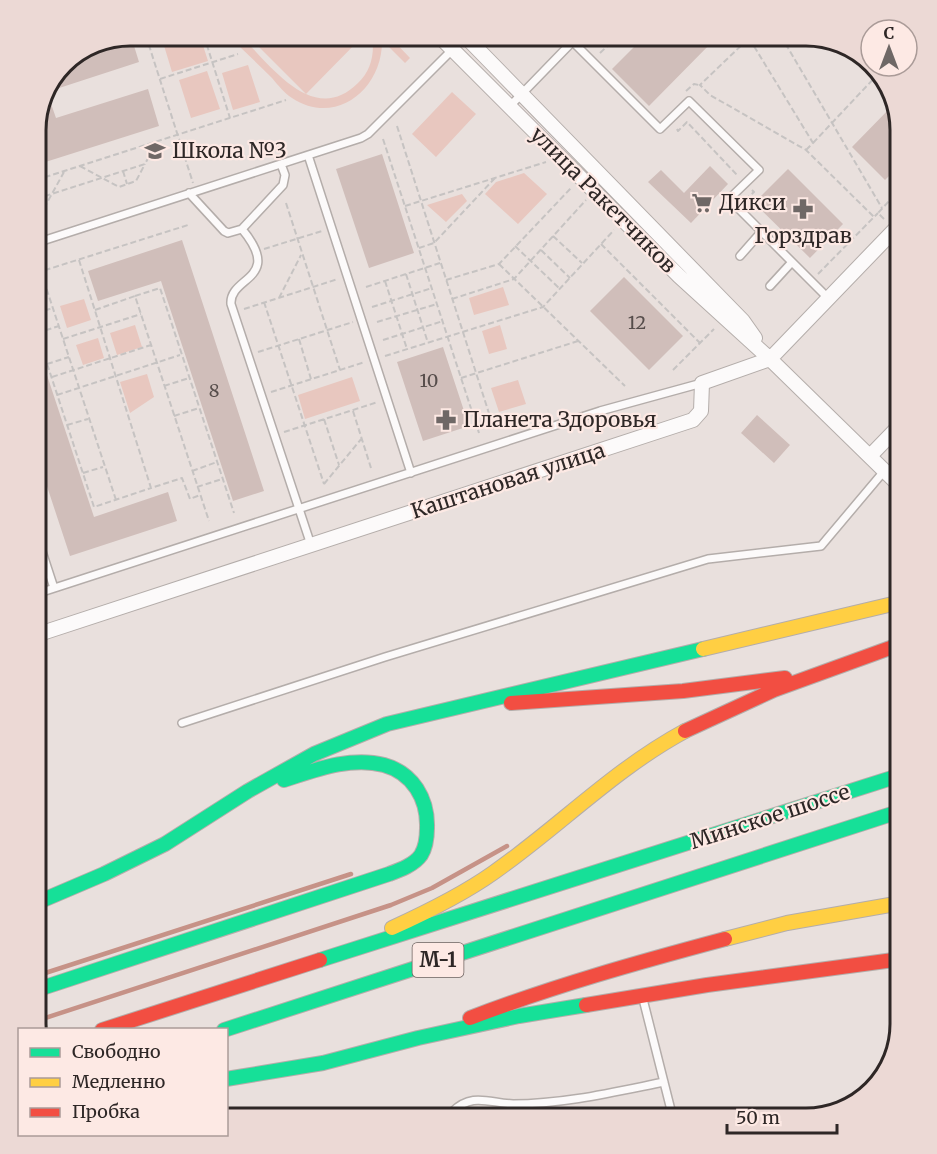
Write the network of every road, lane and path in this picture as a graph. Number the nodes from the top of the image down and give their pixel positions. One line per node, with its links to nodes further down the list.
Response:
1 (149, 46): 15 (path)
2 (207, 46): 14 (path)
3 (449, 46): 11 (street, улица Ракетчиков)
4 (475, 47): 17 (street, улица Ракетчиков)
5 (568, 47): 17 (lane)
6 (581, 47): 13 (lane)
7 (607, 47): 13 (path)
8 (739, 47): 27 (path)
9 (755, 47): 26 (path)
10 (787, 47): 21 (path)
11 (452, 50): 19 (street, улица Ракетчиков); 28 (lane)
12 (238, 54): 14 (path)
13 (592, 61): 57 (lane)
14 (212, 62): 15 (path); 20 (path)
15 (160, 79): 23 (path)
16 (873, 80): 21 (path)
17 (522, 94): 19 (lane); 132 (street, улица Ракетчиков)
18 (286, 100): 20 (path)
19 (510, 106): 132 (street, улица Ракетчиков)
20 (230, 118): 23 (path)
21 (832, 123): 26 (path); 50 (path)
22 (397, 126): 46 (path)
23 (178, 135): 25 (path); 36 (path)
24 (383, 139): 49 (path)
25 (157, 141): 30 (path); 32 (path)
26 (813, 143): 27 (path)
27 (806, 150): 51 (path)
28 (308, 155): 31 (lane); 54 (lane)
29 (549, 160): 37 (path)
30 (145, 164): 34 (path); 39 (path)
31 (281, 164): 42 (lane); 56 (lane)
32 (80, 166): 33 (path); 38 (path)
33 (64, 171): 35 (path); 41 (path)
34 (123, 171): 38 (path); 39 (path)
35 (47, 176)
36 (191, 177)
37 (496, 177): 46 (path); 62 (path)
38 (102, 178): 39 (path); 41 (path)
39 (127, 184)
40 (574, 185): 64 (path)
41 (52, 193): 43 (path); 47 (path)
42 (189, 193): 56 (lane); 60 (lane)
43 (47, 195)
44 (587, 199): 59 (path)
45 (890, 200): 50 (path)
46 (421, 201): 49 (path); 62 (path)
47 (47, 203)
48 (286, 203): 61 (path)
49 (405, 206): 65 (path)
50 (882, 208): 52 (path)
51 (874, 217)
52 (890, 221)
53 (188, 225): 70 (path)
54 (332, 228): 61 (path); 79 (lane)
55 (616, 228): 63 (path)
56 (242, 230): 67 (lane)
57 (762, 231): 69 (lane); 72 (lane)
58 (890, 235): 93 (street)
59 (553, 236): 66 (path); 75 (path)
60 (47, 239)
61 (297, 239): 67 (path); 68 (path)
62 (435, 243): 65 (path); 73 (path)
63 (601, 244): 75 (path); 124 (path)
64 (515, 246): 71 (path); 74 (path)
65 (419, 248): 76 (path)
66 (541, 250): 71 (path); 80 (path)
67 (256, 252): 104 (lane)
68 (302, 253): 85 (path); 92 (path)
69 (740, 256)
70 (79, 260): 77 (path); 102 (path)
71 (531, 261): 81 (path); 89 (path)
72 (792, 262): 84 (lane); 93 (lane)
73 (441, 263): 76 (path); 82 (path)
74 (499, 264): 81 (path); 82 (path)
75 (583, 264): 80 (path)
76 (425, 268): 78 (path); 87 (path)
77 (47, 270)
78 (406, 274): 83 (path); 90 (path)
79 (348, 276): 85 (path); 107 (lane)
80 (570, 278): 89 (path)
81 (514, 279): 94 (path); 99 (path)
82 (446, 280): 94 (path)
83 (385, 281): 86 (path); 95 (path)
84 (770, 286)
85 (313, 287): 92 (path); 115 (path)
86 (366, 287)
87 (432, 288): 90 (path); 97 (path)
88 (47, 289): 100 (path)
89 (560, 289): 99 (path)
90 (412, 294): 95 (path); 103 (path)
91 (135, 296): 102 (path); 105 (path); 128 (path)
92 (279, 298): 96 (path)
93 (829, 298): 132 (street)
94 (452, 299): 116 (path)
95 (391, 301): 98 (path); 106 (path)
96 (264, 302): 104 (path); 126 (path)
97 (437, 304): 103 (path); 108 (path)
98 (372, 307)
99 (543, 307): 116 (path); 122 (path)
100 (53, 308): 101 (path); 110 (path)
101 (47, 310)
102 (94, 310): 111 (path)
103 (417, 310): 106 (path); 112 (path)
104 (233, 312): 129 (lane)
105 (141, 314): 111 (path); 125 (path)
106 (396, 316): 109 (path); 117 (path)
107 (362, 320): 115 (path); 133 (lane)
108 (442, 321): 112 (path); 118 (path)
109 (377, 322)
110 (59, 326): 113 (path); 119 (path)
111 (100, 327): 119 (path); 131 (path)
112 (423, 327): 117 (path); 123 (path)
113 (47, 329)
114 (714, 329): 124 (path)
115 (327, 330): 120 (path); 137 (path)
116 (463, 332): 118 (path); 139 (path)
117 (402, 334): 121 (path); 127 (path)
118 (448, 337): 123 (path); 143 (path)
119 (63, 339): 130 (path)
120 (299, 339): 126 (path); 144 (path)
121 (383, 340)
122 (579, 341): 139 (path); 148 (path)
123 (428, 343): 127 (path)
124 (700, 343): 138 (path)
125 (151, 345): 131 (path); 134 (path)
126 (278, 346): 129 (path); 147 (path)
127 (407, 350): 133 (path)
128 (182, 355): 134 (path); 142 (path)
129 (248, 355): 151 (lane)
130 (69, 357): 135 (path); 136 (path)
131 (110, 358): 136 (path); 140 (path)
132 (770, 359): 145 (street); 165 (street, улица Ракетчиков)
133 (375, 360): 137 (path); 152 (lane)
134 (157, 363): 140 (path); 146 (path)
135 (47, 364): 141 (path)
136 (73, 370): 141 (path); 149 (path)
137 (340, 370): 144 (path)
138 (673, 370)
139 (477, 373): 143 (path); 160 (path)
140 (116, 376): 149 (path); 177 (path)
141 (52, 377): 150 (path)
142 (189, 378): 146 (path); 153 (path)
143 (461, 378): 161 (path)
144 (311, 380): 147 (path)
145 (702, 383): 172 (lane); 183 (street, Каштановая улица)
146 (164, 386): 155 (path)
147 (291, 386): 151 (path); 159 (path)
148 (625, 386)
149 (79, 388): 150 (path); 156 (path)
150 (57, 395): 158 (path)
151 (261, 395): 162 (lane)
152 (387, 399): 154 (path); 172 (lane)
153 (199, 408): 155 (path); 166 (path)
154 (353, 410): 157 (path); 164 (path)
155 (174, 416): 171 (path)
156 (89, 418): 158 (path); 168 (path)
157 (324, 419): 159 (path); 167 (path)
158 (68, 425): 173 (path)
159 (305, 425): 162 (path); 167 (path)
160 (494, 429)
161 (479, 434)
162 (274, 435): 180 (lane)
163 (890, 435): 165 (street)
164 (362, 438): 167 (path); 169 (path)
165 (870, 456): 170 (street, улица Ракетчиков)
166 (217, 462): 171 (path); 175 (path)
167 (339, 465)
168 (105, 466): 173 (path); 179 (path)
169 (371, 468)
170 (885, 470): 174 (street, улица Ракетчиков); 192 (lane)
171 (192, 471): 176 (path)
172 (411, 472): 180 (lane)
173 (83, 473): 179 (path)
174 (890, 475)
175 (222, 479): 176 (path); 181 (path)
176 (198, 487): 178 (path)
177 (152, 488): 178 (path); 179 (path)
178 (200, 495): 182 (path)
179 (116, 500)
180 (299, 509): 183 (lane); 185 (lane)
181 (234, 513)
182 (209, 521)
183 (311, 545): 188 (street, Каштановая улица)
184 (47, 566): 185 (lane)
185 (54, 588): 186 (lane)
186 (46, 591)
187 (890, 605): 191 (main road)
188 (46, 632)
189 (890, 648): 190 (main road)
190 (817, 673): 191 (main road); 198 (main road)
191 (438, 711): 194 (main road)
192 (182, 723)
193 (890, 779): 198 (main road, Минское шоссе / М-1)
194 (248, 791): 196 (main road); 200 (main road)
195 (890, 815): 203 (main road, Минское шоссе / М-1)
196 (46, 899)
197 (890, 905): 204 (main road)
198 (319, 961): 202 (main road, М-1)
199 (890, 961): 201 (main road)
200 (46, 987)
201 (642, 995): 204 (main road); 208 (lane)
202 (105, 1028)
203 (227, 1028)
204 (418, 1038): 205 (main road)
205 (295, 1068): 206 (main road); 207 (main road)
206 (228, 1071)
207 (228, 1080)
208 (664, 1082): 209 (lane); 210 (lane)
209 (456, 1108)
210 (670, 1108)

